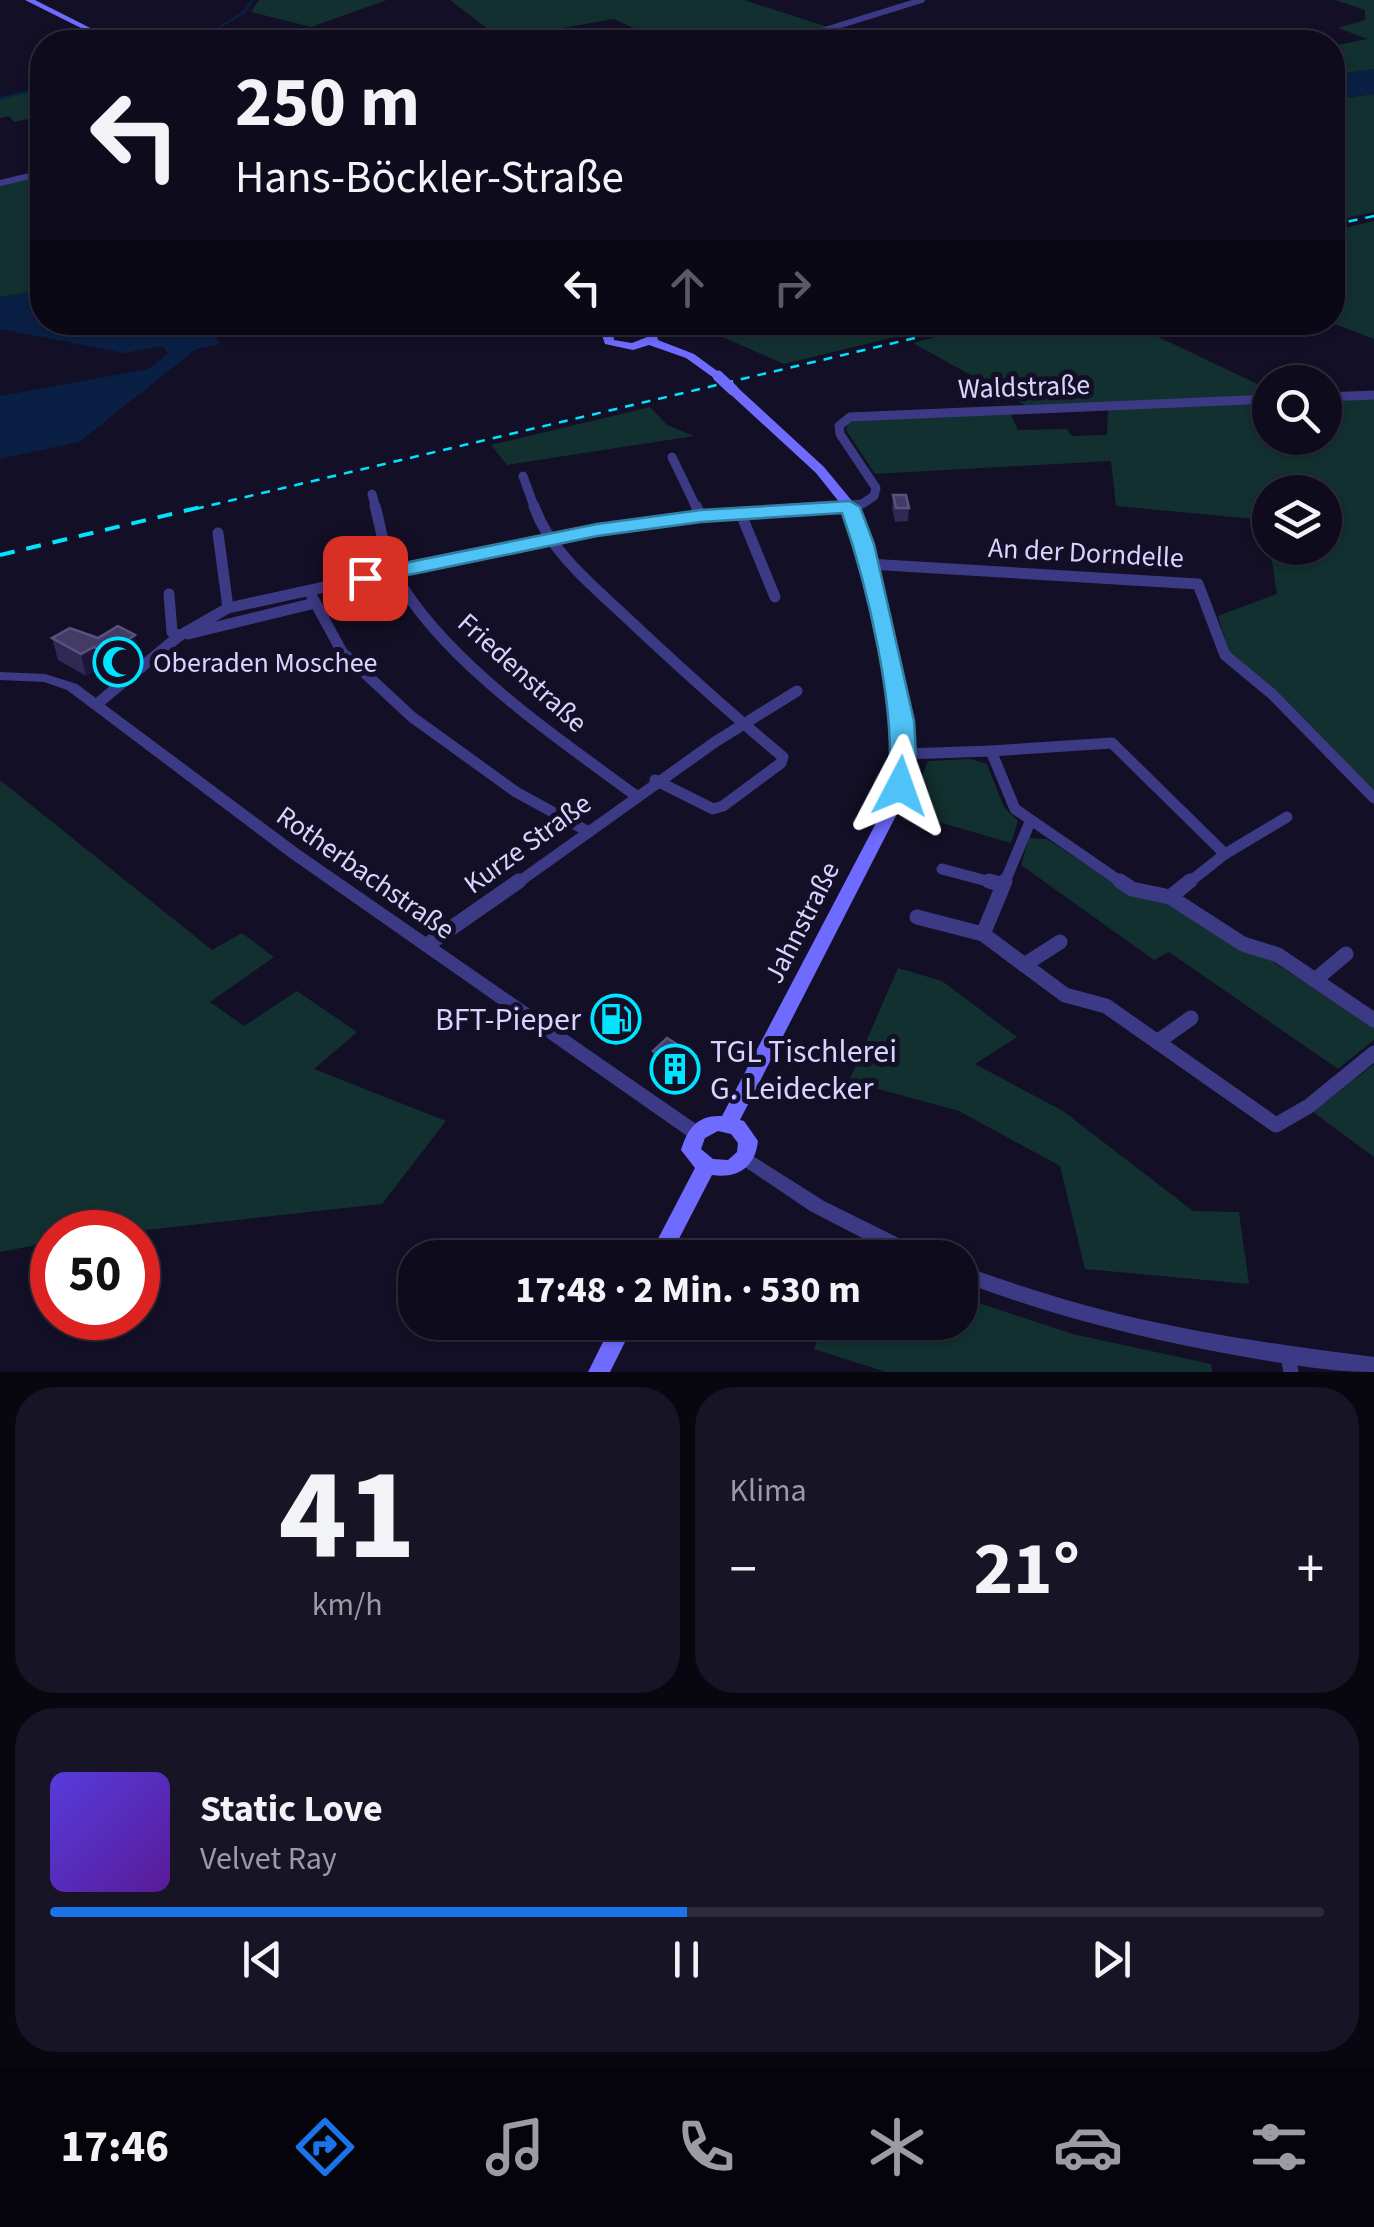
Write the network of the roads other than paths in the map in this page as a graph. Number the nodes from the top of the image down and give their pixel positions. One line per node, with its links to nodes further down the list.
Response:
1 (29, 0): 3 (main road)
2 (922, 0): 4 (street)
3 (90, 30)
4 (825, 30)
5 (30, 176): 6 (street)
6 (0, 183)
7 (608, 335): 9 (main road)
8 (653, 335): 9 (main road)
9 (650, 342): 16 (main road, Jahnstraße, bridge)
10 (1374, 395): 11 (street)
11 (1342, 396)
12 (1252, 400): 16 (street, Waldstraße)
13 (672, 457): 18 (street)
14 (523, 476): 20 (street)
15 (372, 494): 22 (street)
16 (850, 507): 17 (street); 21 (main road, Jahnstraße)
17 (740, 514): 18 (street); 25 (street)
18 (701, 516): 20 (street)
19 (218, 533): 26 (street)
20 (548, 538): 22 (street); 31 (street)
21 (868, 564): 33 (main road, Jahnstraße); 36 (street, An der Dorndelle)
22 (393, 571): 24 (street); 35 (street, Friedenstraße)
23 (170, 594): 27 (street)
24 (312, 597): 26 (street); 27 (street); 39 (street)
25 (776, 597)
26 (228, 608): 27 (street)
27 (179, 636): 30 (street)
28 (0, 676): 30 (street, Rotherbachstraße)
29 (797, 691): 31 (street, Kurze Straße)
30 (97, 704): 47 (street, Rotherbachstraße)
31 (742, 722): 34 (street, Kurze Straße); 34 (street)
32 (991, 751): 33 (street); 38 (street); 40 (street)
33 (904, 754): 55 (main road, Jahnstraße)
34 (655, 780): 35 (street, Kurze Straße)
35 (635, 795): 39 (street, Kurze Straße)
36 (1374, 798)
37 (1287, 817): 40 (street)
38 (1030, 822): 42 (street); 43 (street)
39 (589, 832): 47 (street, Kurze Straße)
40 (1226, 854): 43 (street)
41 (942, 868): 42 (street)
42 (1003, 885): 45 (street)
43 (1170, 897): 50 (street)
44 (917, 917): 45 (street)
45 (983, 934): 49 (street)
46 (1060, 942): 49 (street)
47 (427, 946): 56 (street, Rotherbachstraße)
48 (1346, 954): 50 (street)
49 (1024, 965): 53 (street)
50 (1315, 980): 52 (street)
51 (1190, 1018): 53 (street)
52 (1374, 1020)
53 (1157, 1042): 54 (street)
54 (1374, 1053)
55 (728, 1124): 56 (main road); 57 (main road)
56 (696, 1132): 58 (main road)
57 (745, 1158): 58 (main road); 60 (street)
58 (706, 1167): 59 (main road)
59 (667, 1240)
60 (884, 1240)
61 (978, 1280): 63 (street)
62 (615, 1340): 65 (main road)
63 (1289, 1364): 64 (street)
64 (1374, 1366)
65 (600, 1372)

